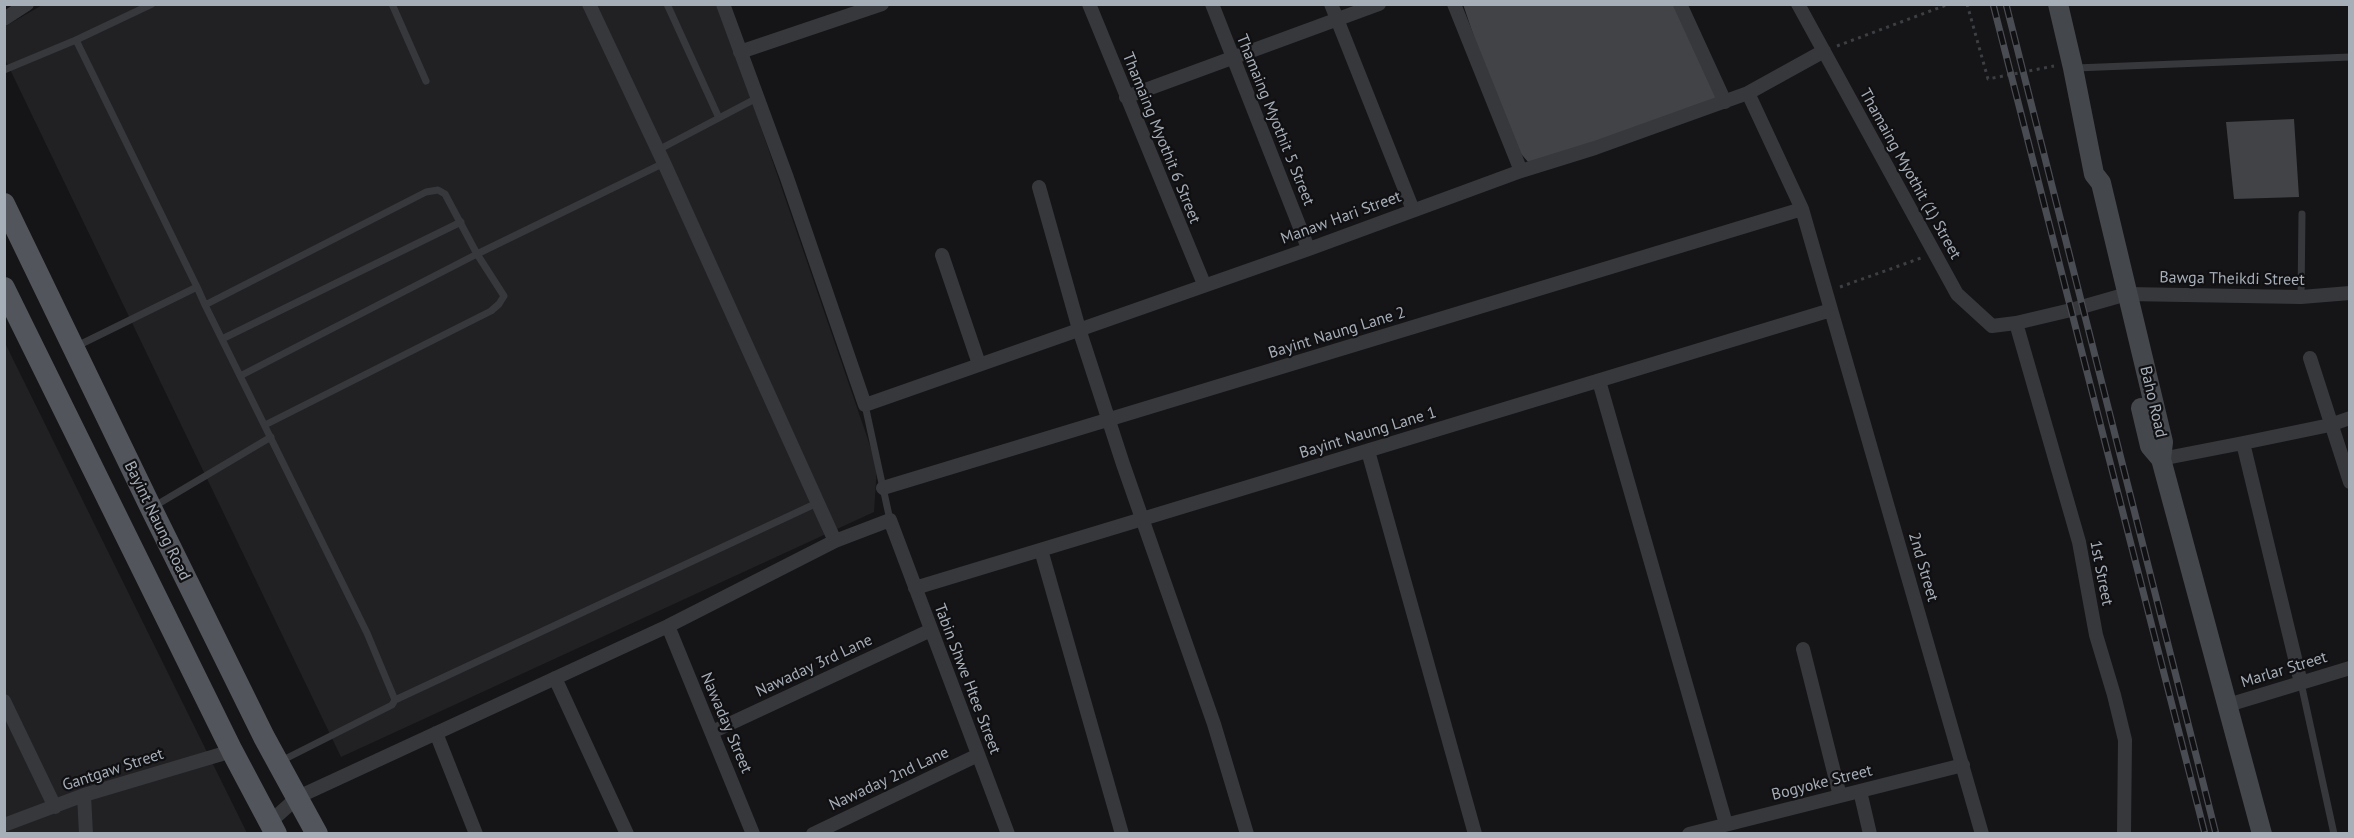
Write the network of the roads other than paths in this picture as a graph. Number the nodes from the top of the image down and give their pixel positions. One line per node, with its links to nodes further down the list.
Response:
1 (27, 4): 16 (street)
2 (152, 4): 18 (lane)
3 (392, 4): 25 (lane)
4 (589, 4): 31 (street)
5 (666, 4): 30 (lane)
6 (723, 4): 20 (street)
7 (882, 4): 20 (street)
8 (1089, 4): 27 (street, Thamaing Myothit 6 Street)
9 (1212, 4): 21 (street, Thamaing Myothit 5 Street)
10 (1331, 4): 17 (street)
11 (1379, 4): 17 (street)
12 (1454, 4): 33 (street)
13 (1680, 4): 29 (street)
14 (1798, 4): 19 (street, Thamaing Myothit (1) Street)
15 (2058, 4): 23 (main road, Baho Road)
16 (4, 19)
17 (1337, 20): 21 (street); 37 (street)
18 (76, 40): 24 (lane); 44 (lane)
19 (1824, 51): 26 (street, Manaw Hari Street); 51 (street, Thamaing Myothit (1) Street)
20 (741, 52): 28 (street)
21 (1233, 57): 27 (street); 40 (street, Thamaing Myothit 5 Street)
22 (2349, 57): 23 (lane)
23 (2073, 68): 47 (main road, Baho Road)
24 (4, 70)
25 (426, 81)
26 (1748, 93): 29 (street, Manaw Hari Street); 36 (street, 2nd Street)
27 (1126, 97): 43 (street, Thamaing Myothit 6 Street)
28 (758, 98): 30 (lane); 59 (street)
29 (1725, 102): 33 (street, Manaw Hari Street)
30 (719, 118): 31 (lane)
31 (658, 150): 32 (street)
32 (664, 163): 41 (lane); 70 (street)
33 (1521, 171): 37 (street, Manaw Hari Street)
34 (1039, 187): 52 (street)
35 (4, 204): 54 (main road, Bayint Naung Road)
36 (1802, 209): 50 (street, 2nd Street); 61 (street, Bayint Naung Lane 2)
37 (1413, 210): 40 (street, Manaw Hari Street)
38 (2302, 214): 48 (lane)
39 (461, 222): 41 (lane); 49 (lane); 53 (lane)
40 (1308, 248): 43 (street, Manaw Hari Street)
41 (477, 254): 57 (lane); 62 (lane)
42 (942, 255): 56 (street)
43 (1204, 284): 52 (street, Manaw Hari Street)
44 (197, 287): 49 (lane); 54 (lane)
45 (4, 288): 89 (main road, Bayint Naung Road)
46 (2349, 293): 48 (street, Bawga Theikdi Street)
47 (2121, 296): 48 (street, Bawga Theikdi Street); 51 (street); 67 (main road, Baho Road)
48 (2301, 297)
49 (205, 305): 53 (lane)
50 (1831, 310): 58 (street, Bayint Naung Lane 1); 92 (street, 2nd Street)
51 (2018, 322): 114 (street, 1st Street)
52 (1079, 329): 56 (street, Manaw Hari Street); 61 (street)
53 (222, 339): 57 (lane)
54 (73, 348): 71 (main road, Bayint Naung Road)
55 (2310, 358): 63 (street)
56 (979, 364): 59 (street, Manaw Hari Street)
57 (240, 376): 62 (lane)
58 (1599, 381): 66 (street, Bayint Naung Lane 1); 99 (street)
59 (865, 405): 69 (lane)
60 (2349, 418): 63 (street)
61 (1108, 420): 69 (street, Bayint Naung Lane 2); 72 (street)
62 (265, 425): 64 (lane)
63 (2330, 425): 65 (street); 68 (street)
64 (271, 437): 71 (lane); 83 (lane)
65 (2243, 443): 67 (street); 82 (street)
66 (1368, 451): 72 (street, Bayint Naung Lane 1); 110 (street)
67 (2161, 459): 85 (main road, Baho Road)
68 (2349, 482)
69 (883, 488): 73 (lane)
70 (817, 503): 74 (street); 83 (lane)
71 (151, 508): 88 (main road, Bayint Naung Road)
72 (1143, 519): 75 (street, Bayint Naung Lane 1); 109 (street)
73 (890, 520): 74 (street); 76 (street, Tabin Shwe Htee Street)
74 (835, 541): 77 (street)
75 (1041, 550): 76 (street, Bayint Naung Lane 1); 108 (street)
76 (915, 588): 78 (street, Tabin Shwe Htee Street)
77 (668, 626): 81 (street); 86 (street, Nawaday Street)
78 (931, 630): 86 (street, Nawaday 3rd Lane); 90 (street, Tabin Shwe Htee Street)
79 (1803, 649): 95 (street)
80 (2349, 668): 82 (street, Marlar Street)
81 (555, 678): 87 (street); 104 (street)
82 (2301, 683): 85 (street, Marlar Street); 116 (lane)
83 (395, 700): 91 (lane)
84 (4, 701): 97 (street)
85 (2228, 705): 115 (main road, Baho Road)
86 (712, 732): 105 (street, Nawaday Street)
87 (436, 733): 96 (street); 103 (street)
88 (264, 736): 89 (main road); 91 (main road, Bayint Naung Road)
89 (232, 751): 94 (street, Gantgaw Street); 100 (main road, Bayint Naung Road)
90 (978, 755): 106 (street, Nawaday 2nd Lane); 107 (street, Tabin Shwe Htee Street)
91 (279, 762): 96 (main road, Bayint Naung Road)
92 (1963, 765): 93 (street, Bogyoke Street); 113 (street, 2nd Street)
93 (1860, 791): 95 (street, Bogyoke Street); 112 (street)
94 (84, 795): 97 (street, Gantgaw Street); 101 (street)
95 (1840, 796): 99 (street, Bogyoke Street)
96 (298, 797): 100 (street); 102 (main road, Bayint Naung Road)
97 (55, 807): 98 (street, Gantgaw Street)
98 (4, 825)
99 (1736, 826): 111 (street, Bogyoke Street)
100 (271, 830)
101 (86, 834)
102 (317, 834)
103 (476, 834)
104 (627, 834)
105 (753, 834)
106 (813, 834)
107 (1008, 834)
108 (1122, 834)
109 (1247, 834)
110 (1475, 834)
111 (1689, 834)
112 (1870, 834)
113 (1982, 834)
114 (2124, 834)
115 (2262, 834)
116 (2334, 834)

